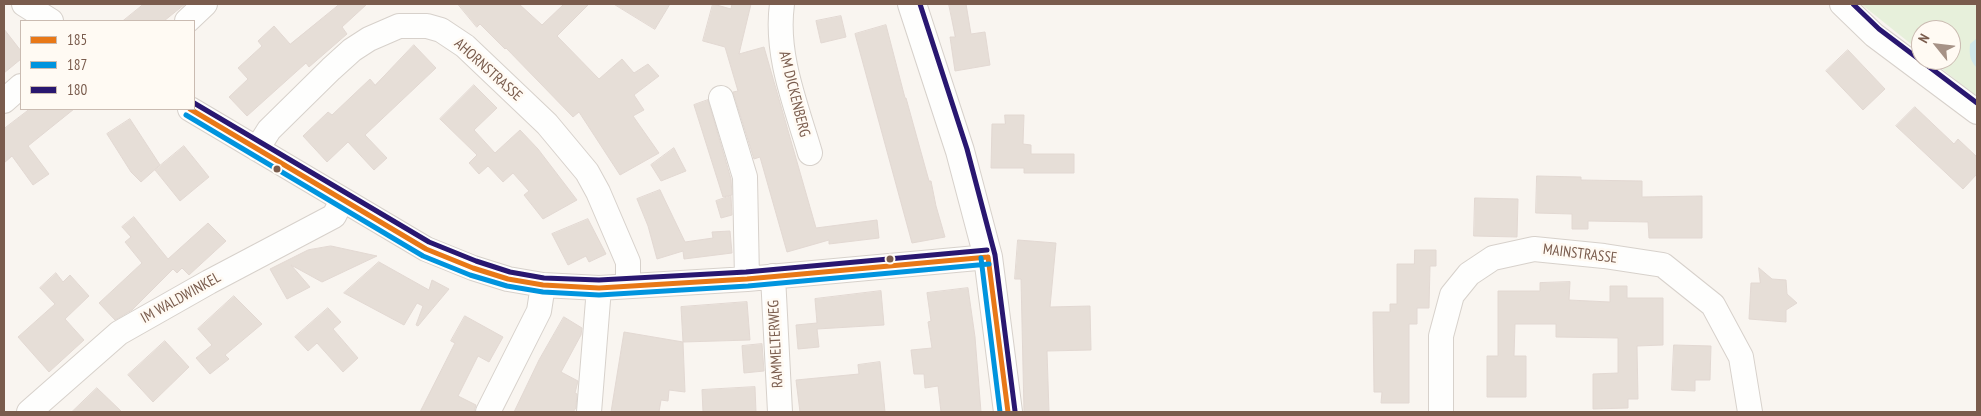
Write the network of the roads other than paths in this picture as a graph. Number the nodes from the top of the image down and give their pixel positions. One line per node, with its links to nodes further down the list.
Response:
1 (24, 4): 6 (street)
2 (205, 4): 7 (street)
3 (782, 4): 14 (street, AM DICKENBERG)
4 (912, 4): 16 (street)
5 (1842, 4): 12 (street)
6 (49, 20)
7 (188, 20)
8 (20, 87): 10 (street)
9 (721, 98): 18 (street)
10 (4, 101)
11 (192, 110): 13 (street)
12 (1977, 112)
13 (257, 149): 15 (street); 20 (street, AHORNSTRASSE)
14 (810, 153)
15 (342, 200): 19 (street); 22 (street, IM WALDWINKEL)
16 (988, 257): 17 (street); 26 (street)
17 (773, 276): 18 (street); 25 (street, RAMMELTERWEG)
18 (747, 278): 20 (street)
19 (544, 285): 21 (street); 23 (street)
20 (628, 285): 21 (street)
21 (599, 288): 24 (street)
22 (29, 412)
23 (488, 412)
24 (589, 412)
25 (780, 412)
26 (1008, 412)
27 (1441, 412): 28 (street, MAINSTRASSE)
28 (1750, 412)

